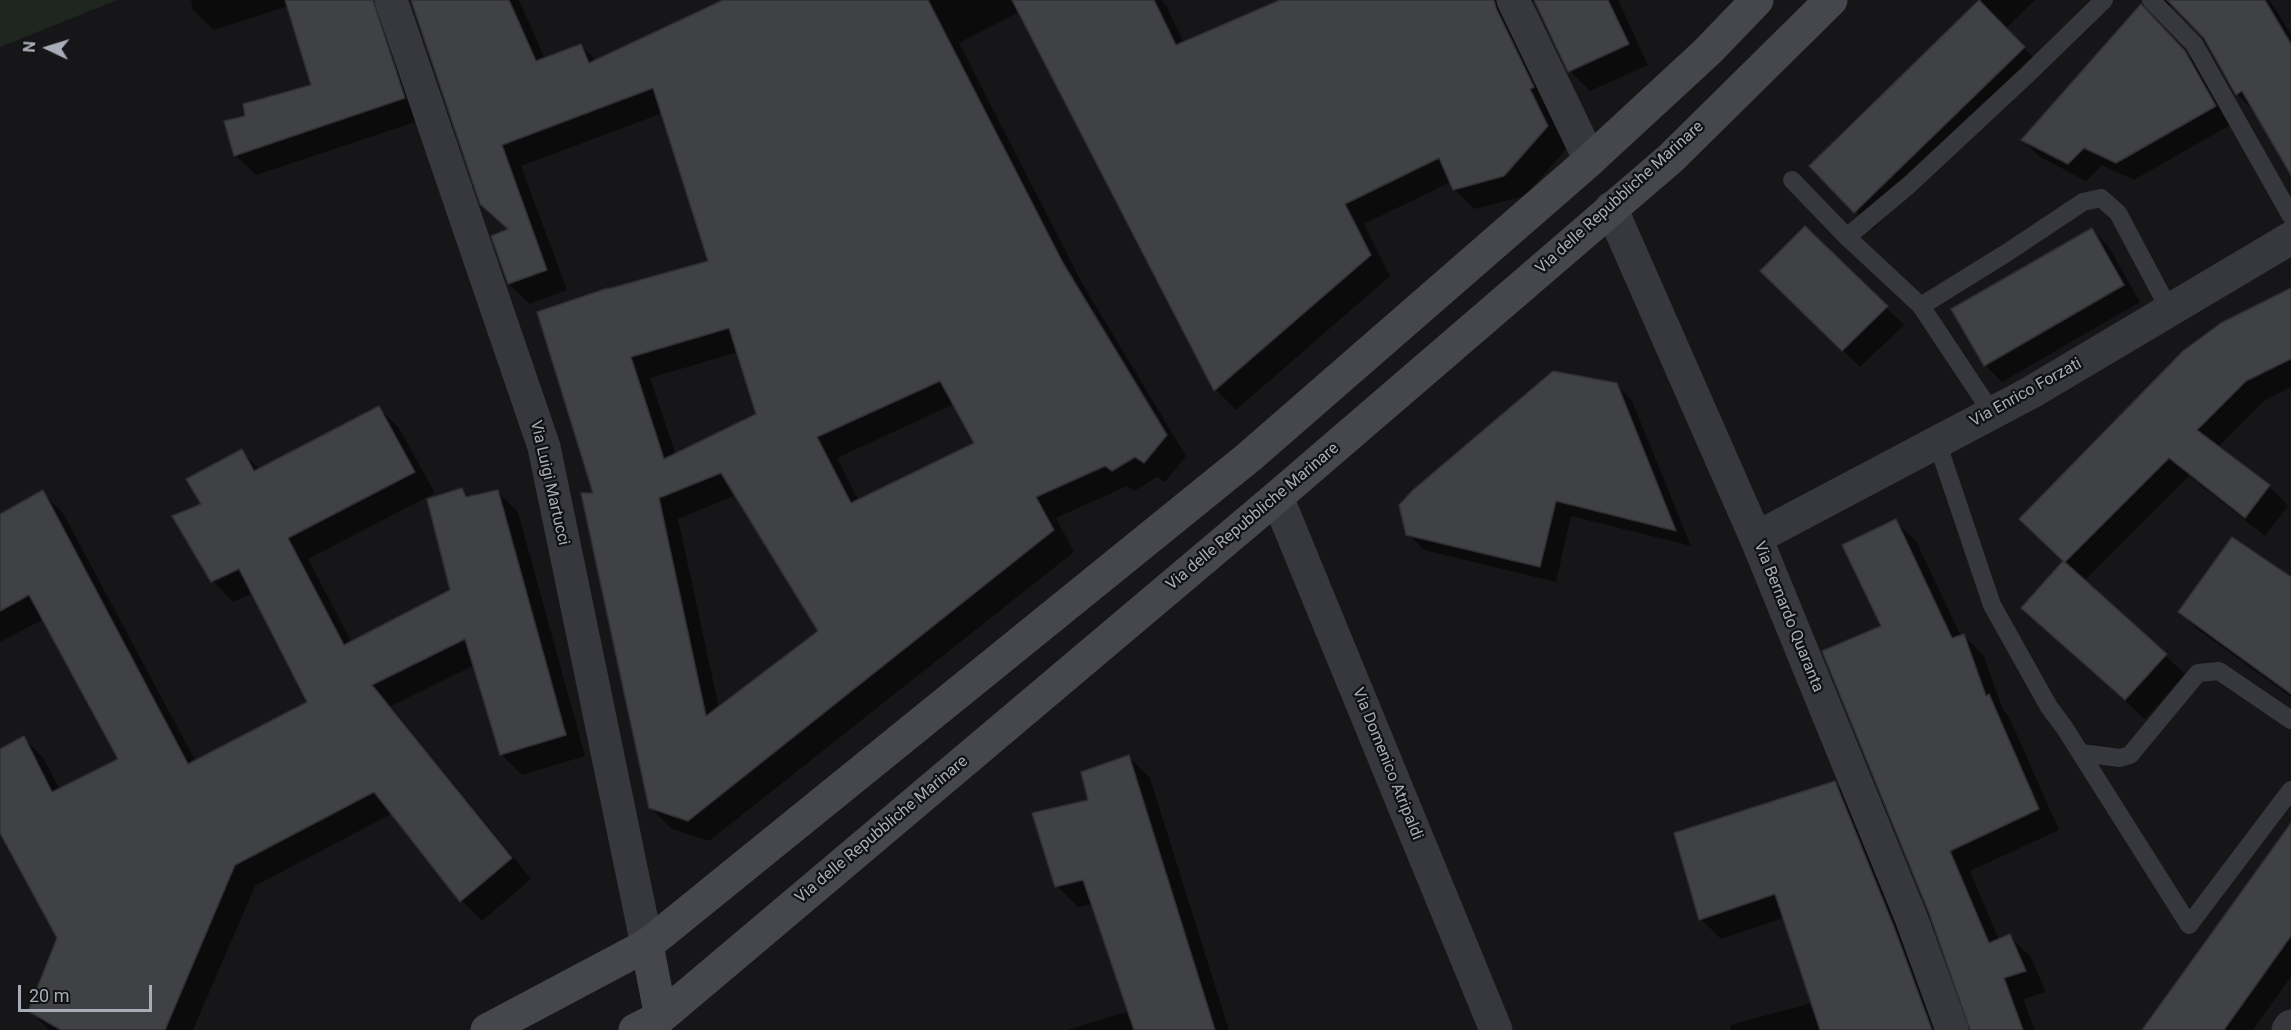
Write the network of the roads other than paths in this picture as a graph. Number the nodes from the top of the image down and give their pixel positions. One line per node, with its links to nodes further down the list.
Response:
1 (391, 0): 23 (street, Via Luigi Martucci)
2 (1513, 0): 7 (street)
3 (1757, 0): 7 (main road)
4 (1831, 0): 9 (main road, Via delle Repubbliche Marinare)
5 (2104, 0): 11 (lane)
6 (2151, 0): 10 (lane)
7 (1590, 160): 9 (main road); 17 (main road)
8 (1792, 180): 11 (lane)
9 (1611, 208): 18 (main road, Via delle Repubbliche Marinare); 19 (street, Via Bernardo Quaranta)
10 (2291, 216)
11 (1847, 237): 13 (lane)
12 (2291, 238): 14 (street, Via Enrico Forzati)
13 (1921, 306): 14 (lane); 15 (lane)
14 (2170, 311): 15 (street, Via Enrico Forzati)
15 (1992, 413): 16 (street, Via Enrico Forzati)
16 (1937, 442): 19 (street, Via Enrico Forzati); 21 (lane)
17 (1249, 458): 18 (main road); 23 (main road)
18 (1277, 497): 24 (main road, Via delle Repubbliche Marinare); 27 (street, Via Domenico Atripaldi)
19 (1756, 538): 28 (street, Via Bernardo Quaranta)
20 (2291, 720): 21 (lane)
21 (2081, 753): 22 (lane)
22 (2291, 790)
23 (647, 945): 24 (main road, Via delle Repubbliche Marinare); 26 (main road)
24 (654, 1026)
25 (2291, 1026): 29 (street)
26 (487, 1030)
27 (1496, 1030)
28 (1953, 1030)
29 (2288, 1030)

